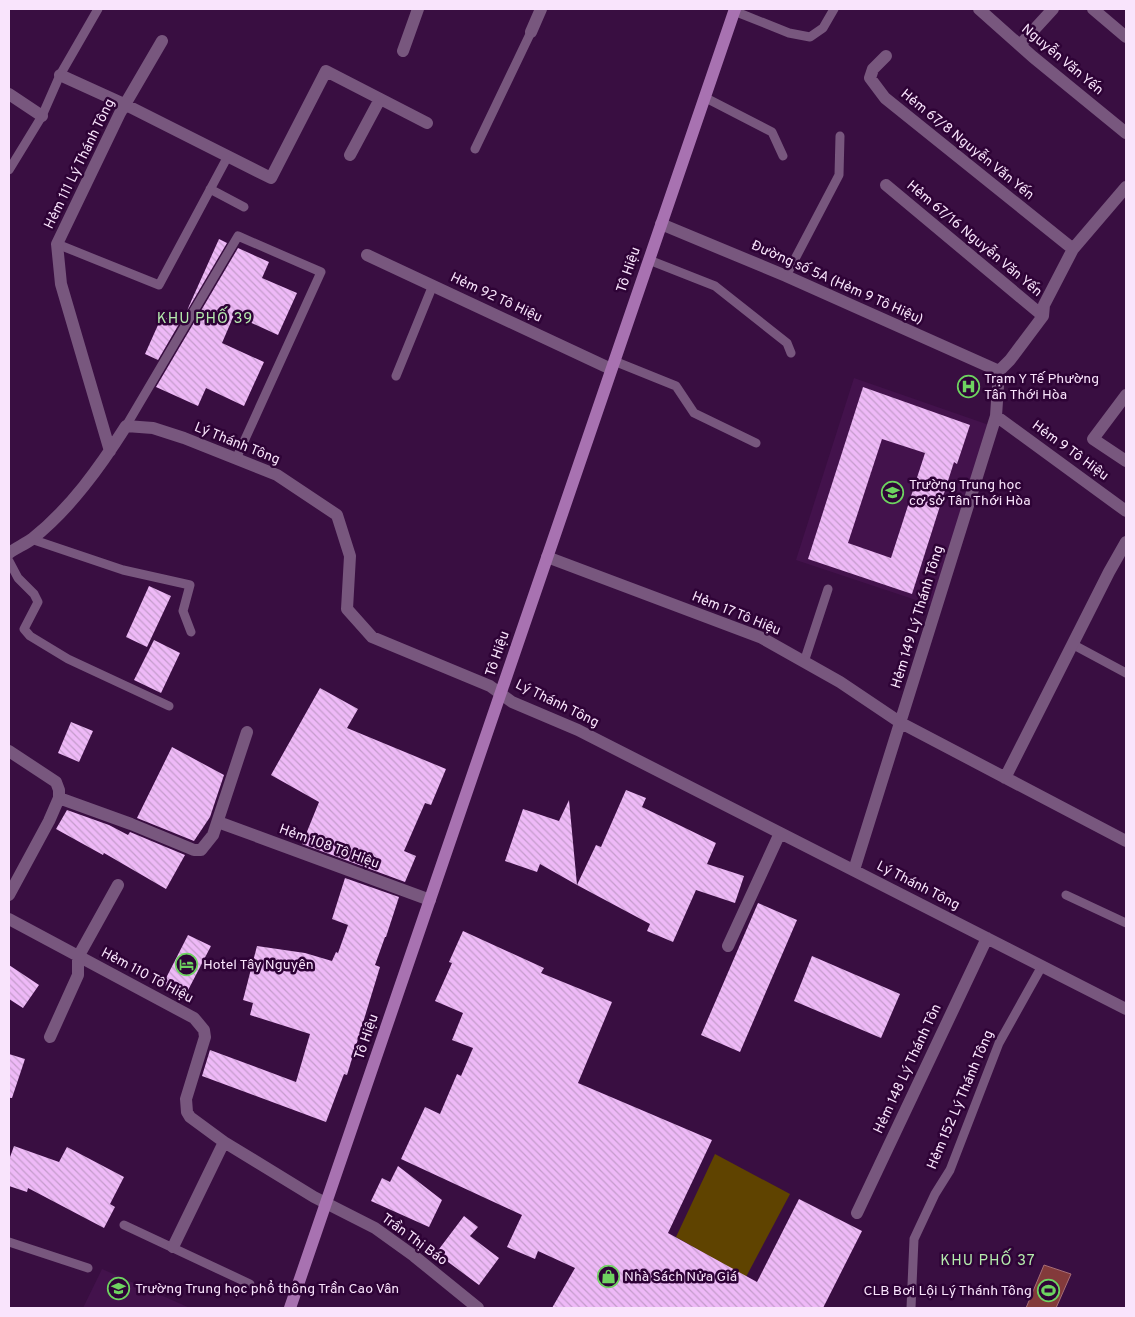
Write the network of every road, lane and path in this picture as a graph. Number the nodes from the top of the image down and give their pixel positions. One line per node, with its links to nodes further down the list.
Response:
1 (98, 9): 15 (lane)
2 (418, 9): 13 (street)
3 (541, 9): 9 (street)
4 (834, 9): 8 (lane)
5 (979, 9): 12 (street, Nguyễn Văn Yến)
6 (1053, 9): 12 (street)
7 (1094, 9): 10 (street)
8 (734, 10): 17 (street, Tô Hiệu)
9 (531, 32): 24 (lane)
10 (1126, 37)
11 (162, 41): 19 (street, Hẻm 111 Lý Thánh Tông)
12 (1020, 45): 22 (street, Nguyễn Văn Yến)
13 (404, 51)
14 (886, 56): 35 (street, Hẻm 67/8 Nguyễn Văn Yến)
15 (60, 75): 19 (street); 20 (lane)
16 (9, 94): 20 (street)
17 (704, 97): 27 (lane); 33 (street, Tô Hiệu)
18 (380, 99): 21 (street); 25 (street); 26 (street)
19 (126, 105): 26 (street); 34 (street, Hẻm 111 Lý Thánh Tông)
20 (42, 116): 28 (lane)
21 (427, 123)
22 (1126, 133)
23 (840, 136): 38 (lane)
24 (475, 149)
25 (350, 155)
26 (228, 156): 31 (lane)
27 (783, 156)
28 (9, 170)
29 (886, 185): 40 (street, Hẻm 67/16 Nguyễn Văn Yến)
30 (1126, 187): 35 (street)
31 (210, 189): 32 (lane); 34 (lane)
32 (244, 206)
33 (661, 224): 37 (street, Tô Hiệu); 38 (street, Đường số 5A (Hẻm 9 Tô Hiệu))
34 (57, 244): 49 (street, Hẻm 111 Lý Thánh Tông)
35 (1072, 249): 40 (street)
36 (367, 255): 39 (street, Hẻm 92 Tô Hiệu)
37 (649, 260): 41 (lane); 42 (street, Tô Hiệu)
38 (786, 276): 43 (street, Đường số 5A (Hẻm 9 Tô Hiệu))
39 (433, 284): 42 (street, Hẻm 92 Tô Hiệu); 44 (lane)
40 (1043, 316): 43 (street)
41 (792, 353)
42 (613, 365): 48 (lane); 56 (street, Tô Hiệu)
43 (1000, 371): 46 (street, Hẻm 149 Lý Thánh Tông)
44 (396, 376)
45 (1126, 395): 51 (street)
46 (996, 416): 52 (street, Hẻm 9 Tô Hiệu); 65 (street, Hẻm 149 Lý Thánh Tông)
47 (126, 426): 49 (street); 50 (street, Lý Thánh Tông); 50 (lane)
48 (756, 443)
49 (110, 451): 53 (street)
50 (236, 459): 63 (street, Lý Thánh Tông)
51 (1126, 461)
52 (1126, 511)
53 (32, 539): 55 (street); 59 (lane)
54 (1126, 542): 60 (street)
55 (9, 553)
56 (547, 557): 61 (street, Hẻm 17 Tô Hiệu); 63 (street, Tô Hiệu)
57 (9, 561): 64 (lane)
58 (828, 588): 61 (lane)
59 (190, 632)
60 (1072, 644): 62 (lane); 68 (street)
61 (804, 662): 65 (street, Hẻm 17 Tô Hiệu)
62 (1126, 673)
63 (501, 693): 71 (street, Lý Thánh Tông); 77 (street, Tô Hiệu)
64 (169, 706)
65 (901, 722): 68 (street, Hẻm 17 Tô Hiệu); 73 (street, Hẻm 149 Lý Thánh Tông)
66 (247, 732): 70 (street)
67 (9, 750): 69 (street)
68 (1004, 778): 72 (street, Hẻm 17 Tô Hiệu)
69 (59, 798): 70 (street); 75 (street)
70 (218, 822): 77 (street, Hẻm 108 Tô Hiệu)
71 (780, 833): 73 (street, Lý Thánh Tông); 81 (street)
72 (1126, 841)
73 (854, 870): 80 (street, Lý Thánh Tông)
74 (118, 885): 82 (street)
75 (9, 894)
76 (1066, 895): 79 (lane)
77 (430, 900): 87 (street, Tô Hiệu)
78 (9, 919): 82 (street, Hẻm 110 Tô Hiệu)
79 (1126, 923)
80 (987, 938): 83 (street, Lý Thánh Tông); 88 (street, Hẻm 148 Lý Thánh Tôn)
81 (728, 946)
82 (78, 957): 85 (street); 86 (street, Hẻm 110 Tô Hiệu)
83 (1042, 966): 84 (street, Lý Thánh Tông); 96 (lane, Hẻm 152 Lý Thánh Tông)
84 (1126, 1008)
85 (50, 1037)
86 (224, 1142): 87 (street, Hẻm 110 Tô Hiệu); 91 (street)
87 (326, 1204): 94 (street, Tô Hiệu); 95 (street, Trần Thị Báo)
88 (857, 1213)
89 (124, 1225): 91 (lane)
90 (9, 1242): 92 (lane)
91 (173, 1247): 93 (lane)
92 (88, 1268)
93 (250, 1284)
94 (290, 1308)
95 (478, 1308)
96 (911, 1308)

